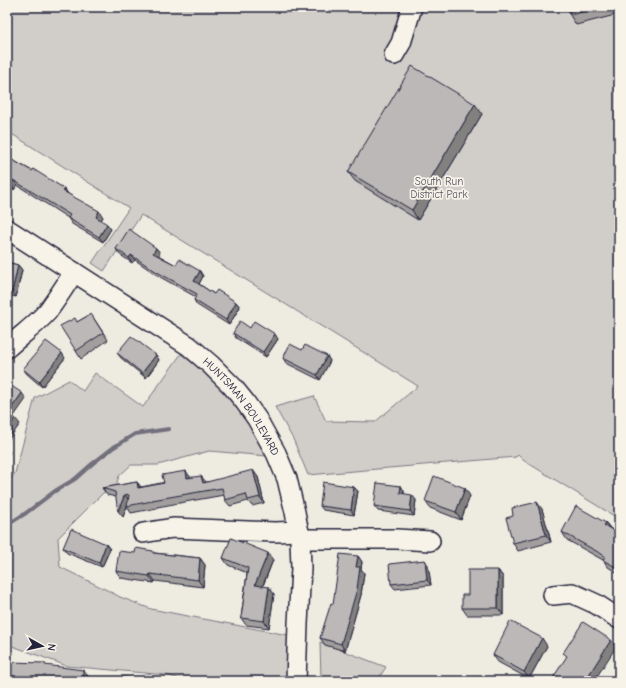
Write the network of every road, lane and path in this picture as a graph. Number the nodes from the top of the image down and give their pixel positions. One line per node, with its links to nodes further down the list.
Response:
1 (412, 7): 2 (street)
2 (394, 55)
3 (7, 229): 4 (street, HUNTSMAN BOULEVARD)
4 (74, 272): 5 (street); 7 (street, HUNTSMAN BOULEVARD)
5 (7, 348)
6 (143, 533): 7 (street)
7 (300, 535): 8 (street); 11 (street, HUNTSMAN BOULEVARD)
8 (430, 541)
9 (554, 595): 10 (street)
10 (619, 619)
11 (296, 681)

